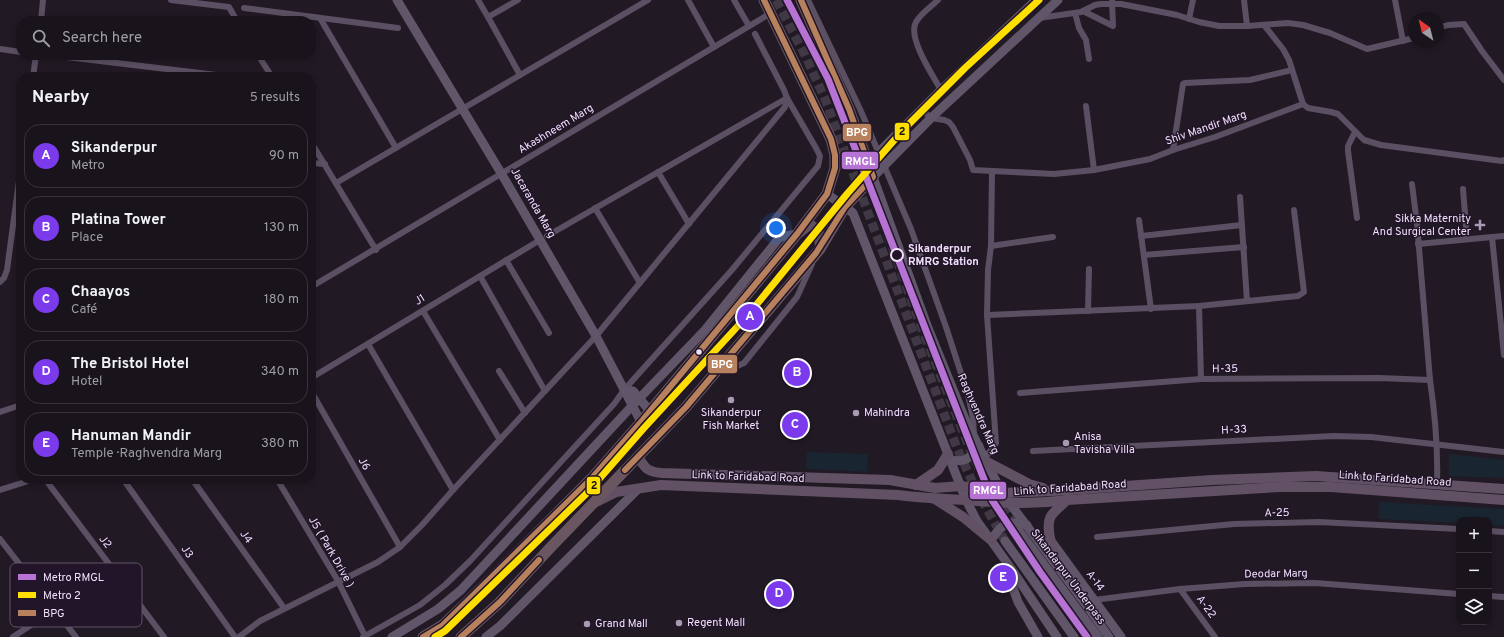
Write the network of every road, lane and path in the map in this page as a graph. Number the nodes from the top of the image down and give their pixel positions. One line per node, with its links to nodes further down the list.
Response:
1 (44, 0): 23 (street)
2 (172, 0): 24 (street)
3 (397, 0): 56 (street, Jacaranda Marg)
4 (478, 0): 27 (street)
5 (518, 0): 27 (street)
6 (648, 0): 50 (street)
7 (688, 0): 39 (street)
8 (734, 0): 32 (street)
9 (764, 0): 21 (highway)
10 (800, 0): 66 (highway)
11 (808, 0): 63 (street)
12 (938, 0): 52 (street)
13 (1036, 0): 52 (street)
14 (1058, 0): 29 (street)
15 (1193, 0): 30 (street)
16 (1244, 0): 33 (street)
17 (1395, 0): 38 (street)
18 (1112, 2): 20 (street); 20 (street); 30 (street)
19 (244, 8): 25 (street)
20 (1084, 11): 22 (street)
21 (771, 13): 32 (street, Akashneem Marg); 77 (highway)
22 (1075, 13): 29 (street); 42 (street)
23 (42, 16)
24 (234, 16)
25 (305, 16)
26 (316, 17): 28 (street)
27 (488, 17): 50 (street)
28 (320, 18): 35 (street); 60 (street)
29 (1036, 18): 58 (street)
30 (1189, 18): 33 (street)
31 (1264, 25): 33 (street); 38 (street); 46 (street)
32 (749, 26): 39 (street, Akashneem Marg)
33 (1247, 26)
34 (1444, 26): 51 (street)
35 (398, 28)
36 (755, 34): 53 (street)
37 (1408, 39): 38 (street)
38 (1403, 40)
39 (714, 47): 72 (street, Akashneem Marg)
40 (0, 49): 41 (street)
41 (16, 51)
42 (1089, 59)
43 (35, 60): 47 (street)
44 (91, 60): 48 (street)
45 (261, 60): 49 (street)
46 (1292, 70): 54 (street); 62 (street)
47 (34, 72)
48 (191, 72)
49 (269, 72)
50 (520, 75): 56 (street)
51 (1504, 80)
52 (941, 90): 57 (street)
53 (787, 98): 70 (street, J1); 85 (street); 124 (street)
54 (1303, 104): 59 (street); 62 (street, Shiv Mandir Marg)
55 (1086, 106): 69 (street)
56 (462, 109): 60 (street); 72 (street, Jacaranda Marg)
57 (922, 110): 58 (street); 63 (street)
58 (931, 118): 68 (street); 71 (street, Shiv Mandir Marg)
59 (1355, 132): 64 (street); 83 (street)
60 (396, 148): 74 (street)
61 (316, 150): 67 (street)
62 (1173, 150): 69 (street, Shiv Mandir Marg)
63 (879, 153): 66 (street); 68 (street)
64 (1504, 160)
65 (316, 163): 67 (street)
66 (868, 163): 73 (highway)
67 (325, 164): 74 (street)
68 (884, 165): 73 (street); 135 (street)
69 (1094, 170): 71 (street, Shiv Mandir Marg)
70 (658, 172): 81 (street, J1); 85 (street)
71 (992, 172): 95 (street)
72 (502, 174): 91 (street, Jacaranda Marg); 97 (street, Akashneem Marg)
73 (873, 177): 80 (highway); 135 (street, Raghvendra Marg)
74 (336, 183): 97 (street)
75 (1412, 184): 94 (street)
76 (1463, 188): 93 (street)
77 (827, 194): 80 (street); 87 (highway)
78 (1240, 196): 86 (street)
79 (16, 203): 103 (street)
80 (845, 207): 98 (highway); 142 (street)
81 (595, 208): 91 (street, J1); 106 (street)
82 (1294, 210): 108 (street)
83 (1357, 218)
84 (1139, 220): 88 (street)
85 (689, 224): 106 (street)
86 (1242, 225): 88 (street); 96 (street)
87 (797, 234): 98 (main road); 127 (street); 131 (highway)
88 (1141, 236): 99 (street)
89 (1503, 236): 90 (street)
90 (1492, 237): 93 (street); 107 (street)
91 (543, 238): 100 (street, J1); 116 (street, Jacaranda Marg)
92 (1053, 238): 95 (street)
93 (1467, 239): 94 (street)
94 (1418, 244): 123 (street)
95 (991, 246): 113 (street)
96 (1244, 247): 99 (street); 108 (street)
97 (376, 250): 105 (street, Akashneem Marg)
98 (818, 251): 119 (highway); 119 (street)
99 (1144, 255): 110 (street)
100 (506, 260): 102 (street, J1); 115 (street)
101 (1089, 269): 112 (street)
102 (480, 276): 111 (street, J1); 125 (street)
103 (0, 282)
104 (1504, 283): 107 (street)
105 (316, 284)
106 (640, 284): 116 (street)
107 (1497, 284): 114 (street)
108 (1247, 300): 109 (street)
109 (1199, 306): 110 (street); 122 (street)
110 (1150, 309): 112 (street)
111 (423, 311): 117 (street, J1); 136 (street)
112 (1088, 311): 113 (street)
113 (987, 315): 143 (street)
114 (1502, 323): 118 (street)
115 (549, 333)
116 (596, 336): 124 (street, Jacaranda Marg); 125 (street)
117 (368, 344): 121 (street, J1); 155 (street)
118 (1504, 355)
119 (720, 368): 141 (highway)
120 (499, 371): 133 (street)
121 (316, 375)
122 (1201, 380): 123 (street, H-35); 126 (street, H-35)
123 (1430, 380): 137 (street)
124 (624, 390): 127 (street); 129 (street, Jacaranda Marg); 189 (street)
125 (545, 391): 133 (street)
126 (1020, 393)
127 (640, 398): 129 (street); 131 (street)
128 (316, 400): 174 (street, J6)
129 (632, 406): 134 (street, Jacaranda Marg); 195 (street)
130 (16, 407): 132 (street)
131 (650, 410): 134 (highway)
132 (0, 412)
133 (525, 413): 136 (street)
134 (641, 422): 196 (highway)
135 (974, 437): 138 (street, Raghvendra Marg)
136 (500, 440): 155 (street)
137 (1436, 444): 139 (street, H-33); 140 (street, H-33); 150 (street)
138 (979, 446): 142 (street); 143 (street, Raghvendra Marg)
139 (1033, 451)
140 (1504, 452)
141 (638, 457): 149 (main road, Link to Faridabad Road); 162 (highway)
142 (949, 457): 149 (main road); 151 (street)
143 (986, 460): 156 (main road); 157 (street, Raghvendra Marg)
144 (19, 484): 154 (street)
145 (49, 484): 176 (street, J2)
146 (127, 484): 193 (street, J3)
147 (196, 484): 186 (street, J4)
148 (280, 484): 179 (street, J5 ( Park Drive ))
149 (916, 484): 151 (main road, Link to Faridabad Road)
150 (1437, 484): 153 (main road, Link to Faridabad Road); 156 (main road, Link to Faridabad Road)
151 (961, 486): 157 (main road, Link to Faridabad Road); 159 (street)
152 (638, 488): 158 (main road, Link to Faridabad Road); 162 (main road, Link to Faridabad Road); 198 (street)
153 (1504, 489)
154 (0, 490)
155 (453, 490): 174 (street)
156 (1053, 491): 157 (main road, Link to Faridabad Road)
157 (1002, 493): 163 (street, Raghvendra Marg)
158 (935, 499): 159 (main road, Link to Faridabad Road); 172 (main road)
159 (966, 500): 163 (main road, Link to Faridabad Road); 172 (street)
160 (1067, 500): 161 (main road, Link to Faridabad Road); 163 (main road, Link to Faridabad Road); 171 (main road)
161 (1504, 500)
162 (592, 504): 197 (highway)
163 (1009, 504): 164 (street, Raghvendra Marg)
164 (1027, 525): 172 (street); 177 (street, Raghvendra Marg)
165 (1456, 529): 169 (street, A-25)
166 (1019, 531): 202 (street, Sikandarpur Underpass)
167 (1492, 531): 168 (street)
168 (1504, 532)
169 (1097, 536)
170 (0, 539): 175 (street)
171 (1050, 539): 177 (main road); 184 (street, A-14)
172 (991, 540): 178 (street)
173 (1005, 541): 201 (street)
174 (400, 547): 179 (street)
175 (19, 563)
176 (108, 563)
177 (1058, 566): 203 (street, Raghvendra Marg)
178 (1010, 567): 199 (street); 200 (street)
179 (338, 581): 186 (street); 189 (street, J5 ( Park Drive ))
180 (1180, 589): 181 (street, Deodar Marg); 184 (street, Deodar Marg); 205 (street, A-22)
181 (1456, 594)
182 (1492, 596): 183 (street)
183 (1504, 597)
184 (1094, 600): 204 (street, A-14)
185 (142, 608): 192 (street, J2)
186 (284, 608): 194 (street)
187 (28, 627): 190 (street)
188 (68, 627): 191 (street)
189 (364, 636)
190 (13, 637)
191 (76, 637)
192 (164, 637)
193 (235, 637)
194 (239, 637)
195 (392, 637)
196 (423, 637)
197 (461, 637)
198 (486, 637)
199 (1038, 637)
200 (1056, 637)
201 (1074, 637)
202 (1098, 637)
203 (1109, 637)
204 (1121, 637)
205 (1215, 637)

